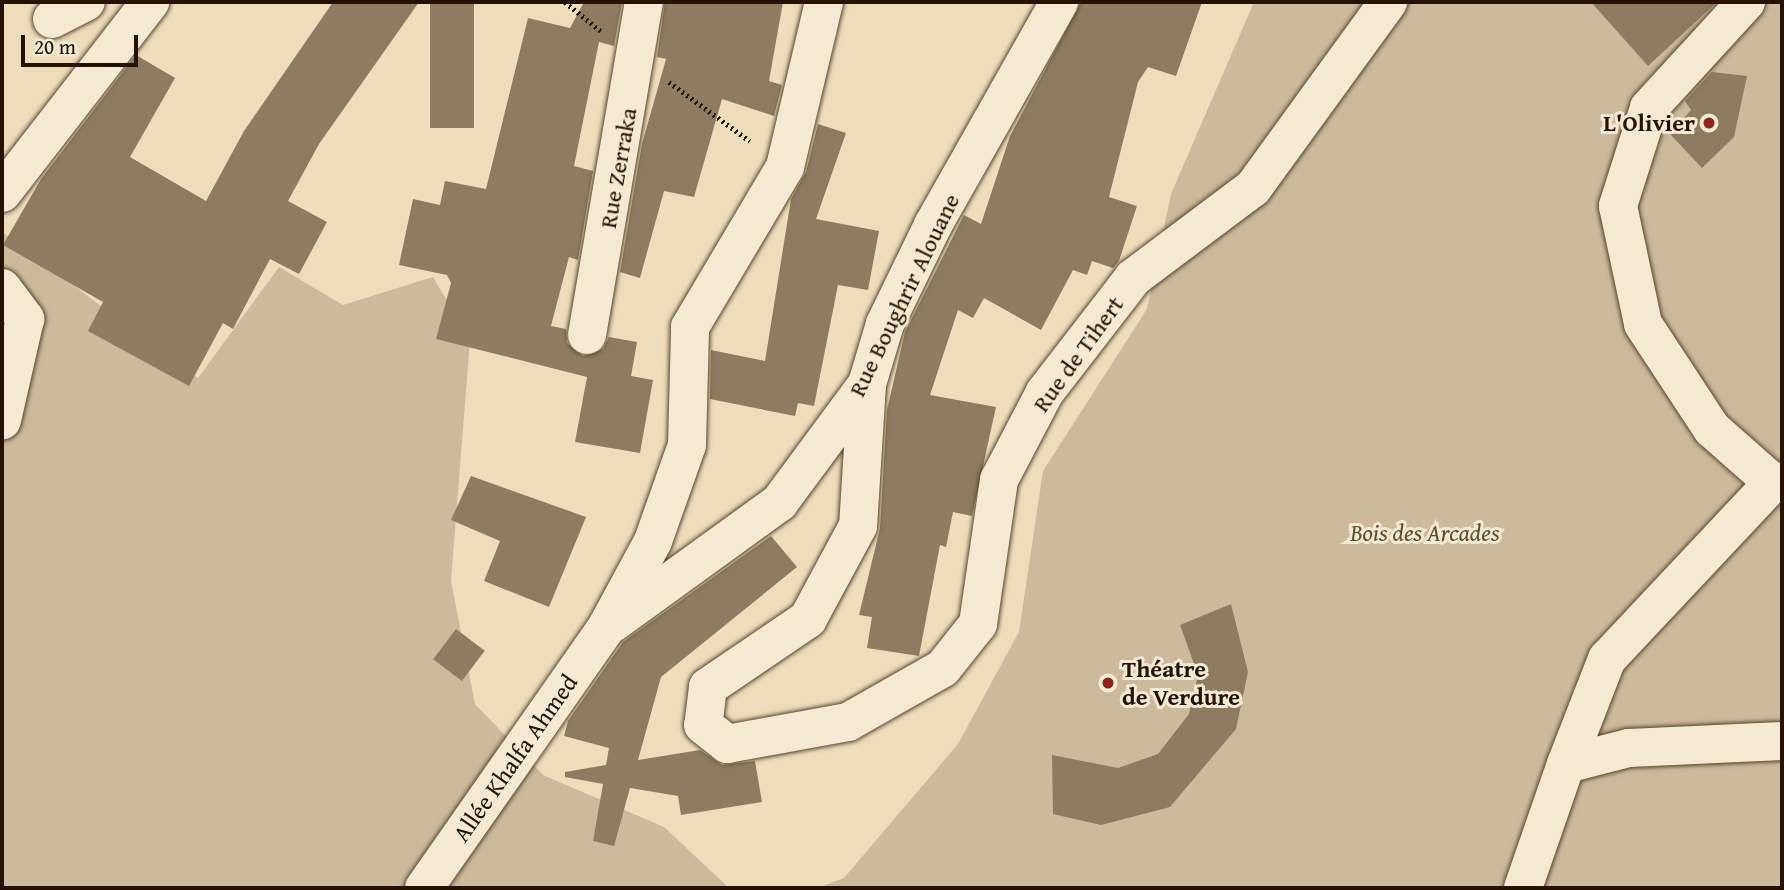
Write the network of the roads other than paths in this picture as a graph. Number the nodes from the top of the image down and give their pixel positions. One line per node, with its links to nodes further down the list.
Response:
1 (86, 2): 8 (street)
2 (150, 2): 9 (street)
3 (645, 2): 11 (street, Rue Zerraka)
4 (824, 2): 15 (street)
5 (1059, 2): 12 (street, Rue Boughrir Alouane)
6 (1388, 2): 12 (street, Rue de Tihert)
7 (1746, 2): 14 (street)
8 (52, 19)
9 (2, 193)
10 (2, 288): 13 (street)
11 (587, 335)
12 (867, 384): 15 (street, Rue Boughrir Alouane)
13 (2, 420)
14 (1778, 482): 17 (street)
15 (606, 628): 18 (street, Allée Khalfa Ahmed)
16 (1782, 741): 17 (street)
17 (1566, 764): 19 (street)
18 (424, 888)
19 (1523, 888)

